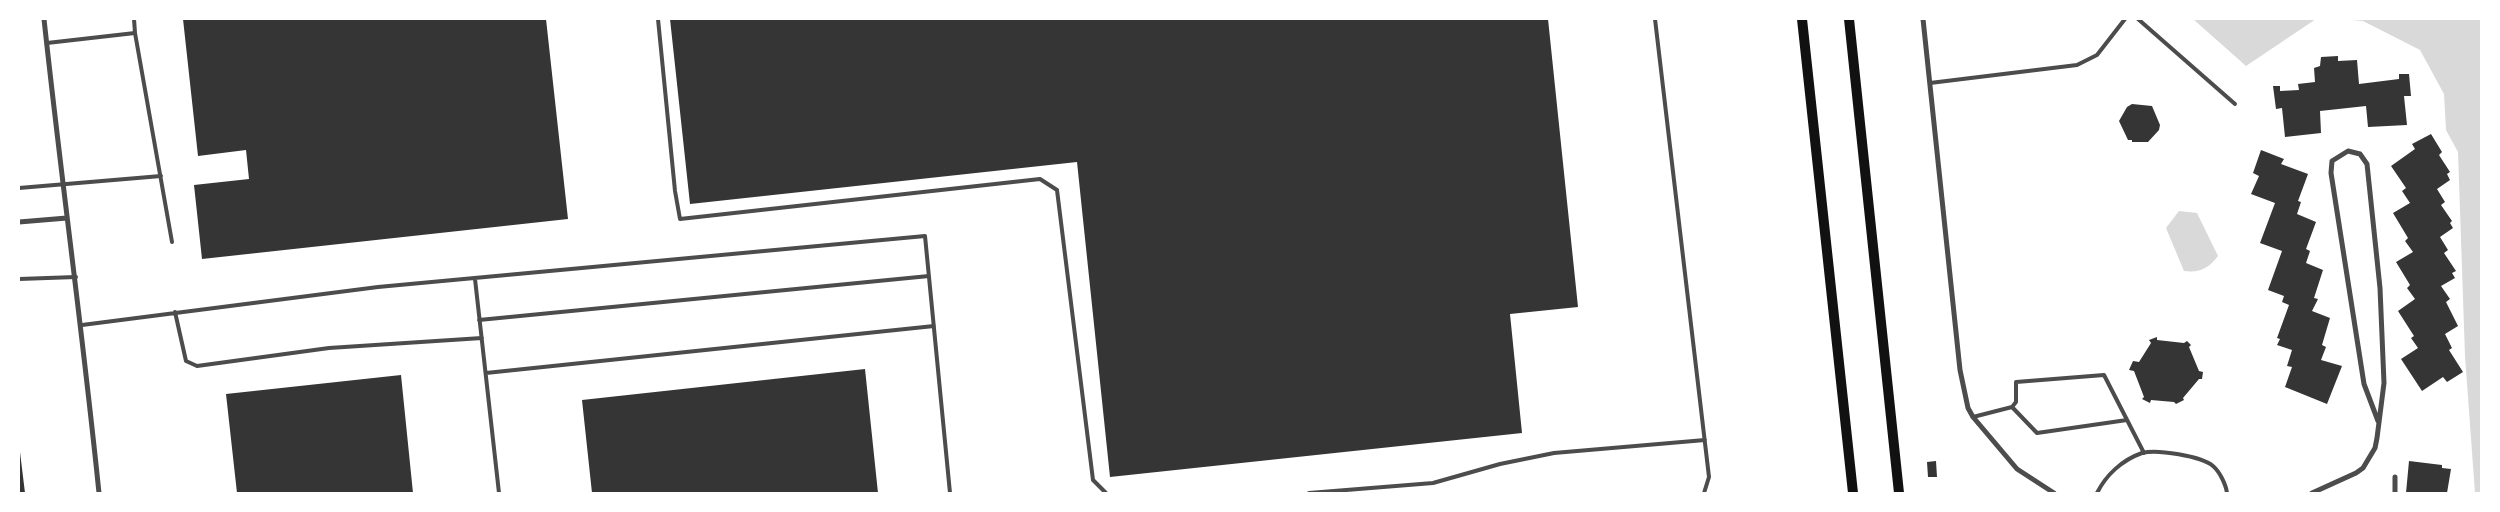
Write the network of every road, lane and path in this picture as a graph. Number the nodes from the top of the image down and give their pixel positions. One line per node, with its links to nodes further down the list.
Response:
1 (44, 19): 11 (street)
2 (134, 19): 10 (lane)
3 (658, 19): 40 (lane)
4 (1655, 19): 34 (lane)
5 (1802, 19): 43 (main road)
6 (1848, 19): 44 (main road)
7 (1923, 19): 12 (street)
8 (2126, 19): 12 (lane)
9 (2138, 19): 13 (lane)
10 (135, 33): 11 (lane); 14 (lane)
11 (47, 43): 15 (street)
12 (1930, 83): 31 (street)
13 (2235, 104)
14 (161, 176): 15 (lane); 19 (lane)
15 (62, 183): 16 (lane); 17 (street)
16 (19, 188)
17 (67, 218): 18 (street); 21 (street)
18 (19, 222)
19 (172, 242)
20 (929, 276): 23 (lane); 25 (lane); 27 (lane)
21 (76, 277): 22 (lane); 26 (street)
22 (19, 279)
23 (475, 279): 24 (lane); 25 (lane)
24 (175, 312): 26 (lane); 28 (lane)
25 (479, 320): 28 (lane)
26 (82, 325): 37 (street)
27 (934, 326): 29 (lane); 39 (lane)
28 (482, 338): 29 (lane)
29 (486, 374): 38 (lane)
30 (2012, 407): 31 (lane); 32 (lane); 32 (lane)
31 (1973, 416): 45 (street)
32 (2127, 420): 35 (lane)
33 (2378, 421): 33 (street); 48 (street)
34 (1705, 440): 41 (lane); 42 (lane)
35 (2144, 453): 46 (lane); 47 (lane)
36 (2395, 477): 49 (street)
37 (99, 493)
38 (499, 493)
39 (950, 493)
40 (1106, 493)
41 (1308, 493)
42 (1704, 493)
43 (1853, 493)
44 (1899, 493)
45 (2054, 493)
46 (2097, 493)
47 (2227, 493)
48 (2312, 493)
49 (2395, 493)

